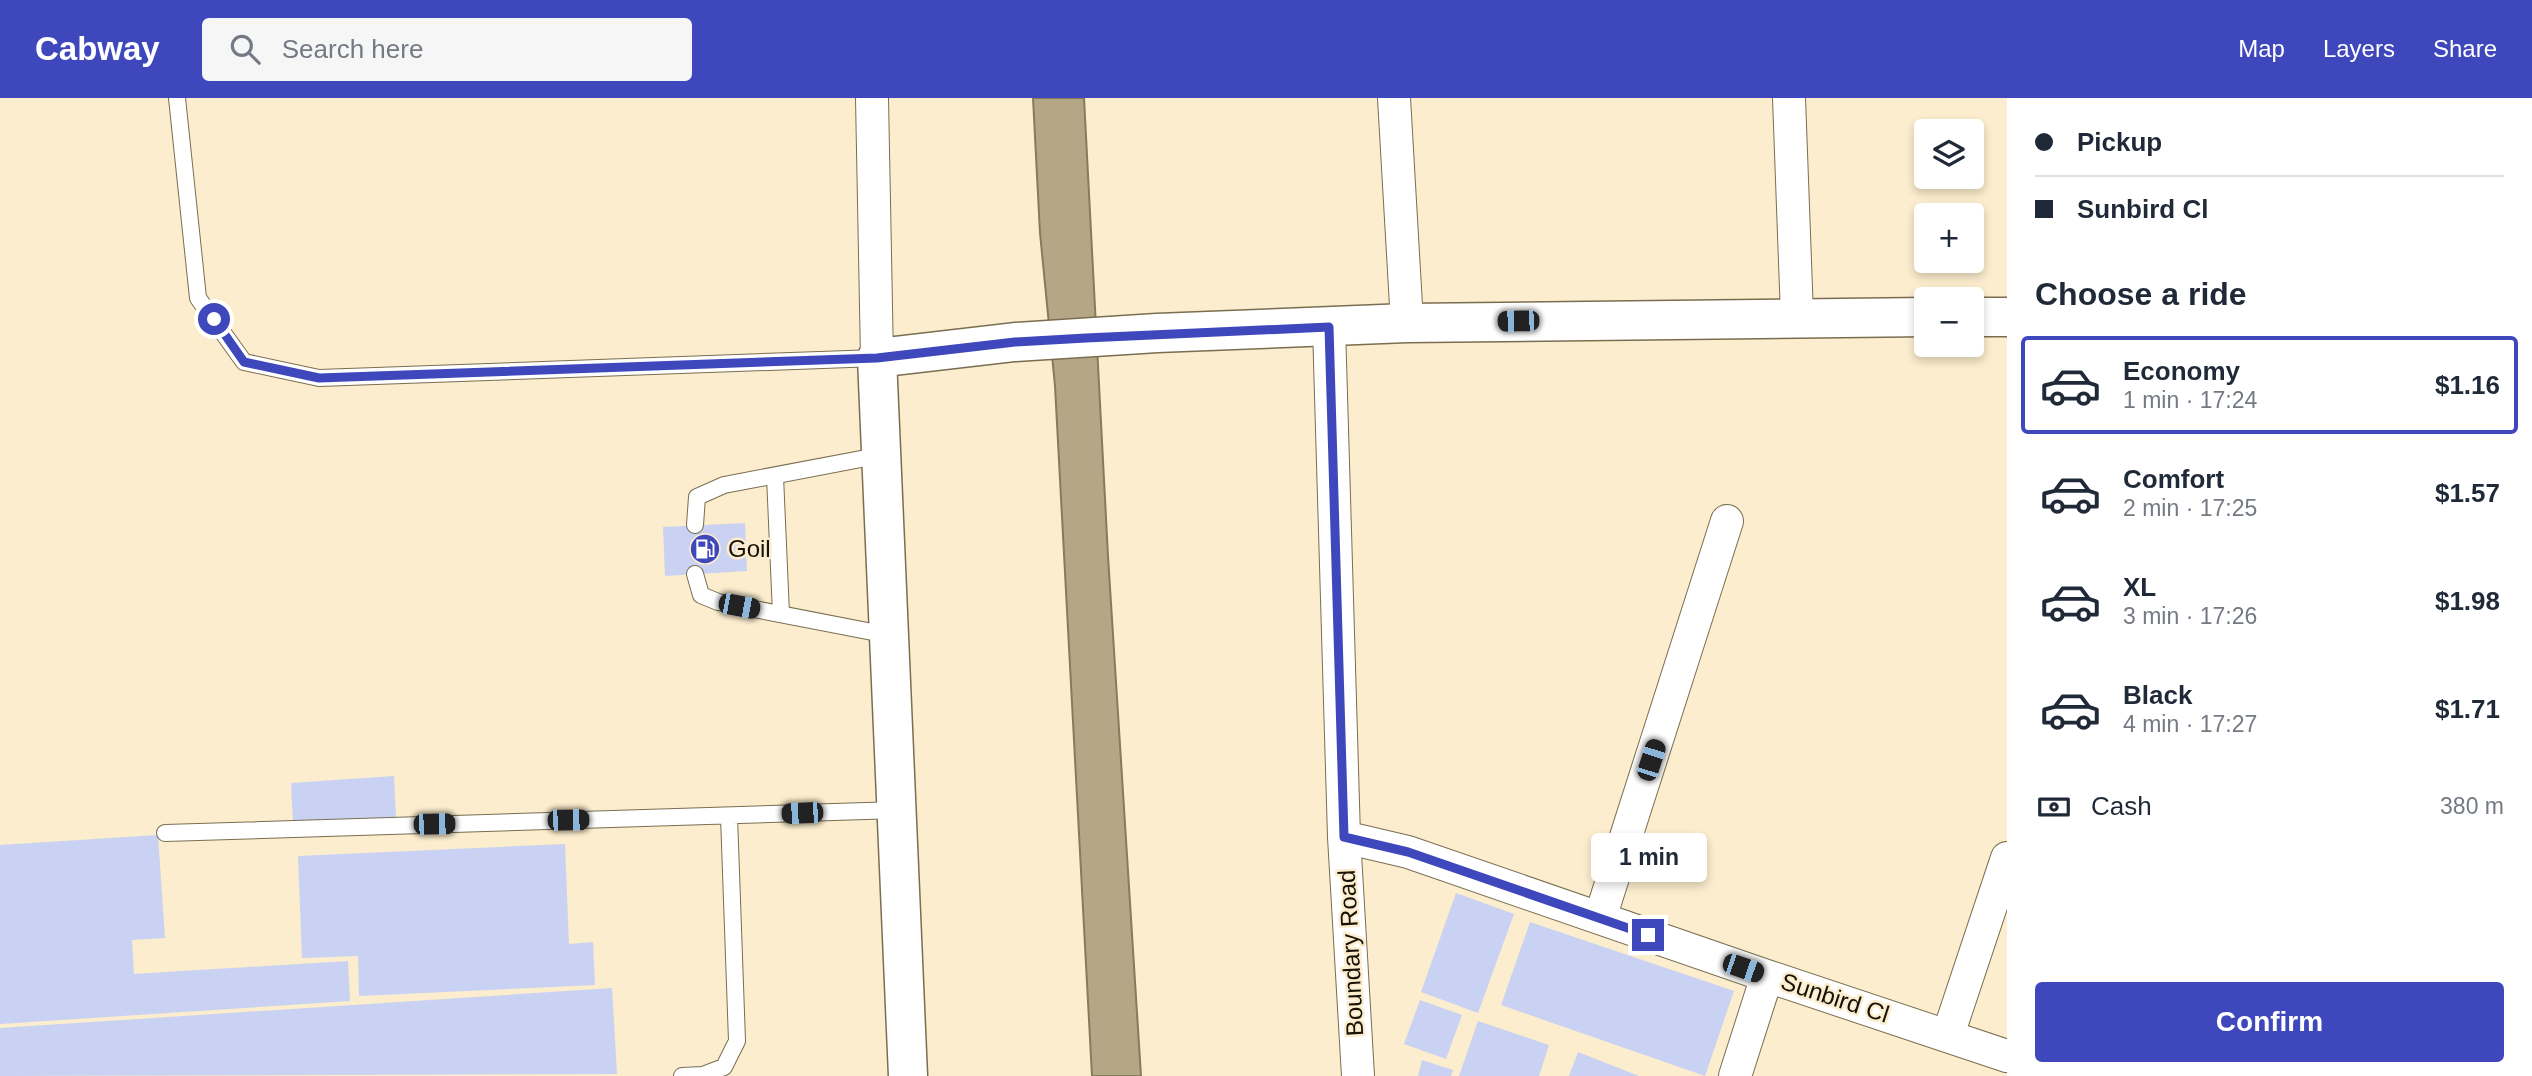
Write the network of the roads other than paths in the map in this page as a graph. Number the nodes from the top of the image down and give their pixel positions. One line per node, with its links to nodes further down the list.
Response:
1 (177, 98): 11 (lane)
2 (872, 98): 11 (street)
3 (1394, 98): 9 (street)
4 (1789, 98): 5 (street)
5 (1797, 316): 6 (street); 9 (street)
6 (1914, 317)
7 (1984, 317): 8 (street)
8 (2007, 317)
9 (1407, 323): 10 (street)
10 (1329, 327): 11 (street); 22 (street, Boundary Road)
11 (877, 358): 12 (street)
12 (882, 455): 13 (lane); 18 (street)
13 (775, 476): 15 (lane); 17 (lane)
14 (1727, 521): 24 (street)
15 (695, 525)
16 (695, 574): 17 (lane)
17 (781, 614): 18 (lane)
18 (890, 636): 19 (street)
19 (898, 810): 20 (lane); 29 (street)
20 (729, 816): 21 (lane); 28 (lane)
21 (164, 832)
22 (1344, 837): 24 (street, Sunbird Cl); 30 (street, Boundary Road)
23 (2007, 858): 26 (street)
24 (1600, 918): 25 (street, Sunbird Cl)
25 (1767, 976): 26 (street, Sunbird Cl); 31 (street)
26 (1948, 1035): 27 (street, Sunbird Cl)
27 (2007, 1056)
28 (682, 1076)
29 (908, 1076)
30 (1358, 1076)
31 (1735, 1076)

